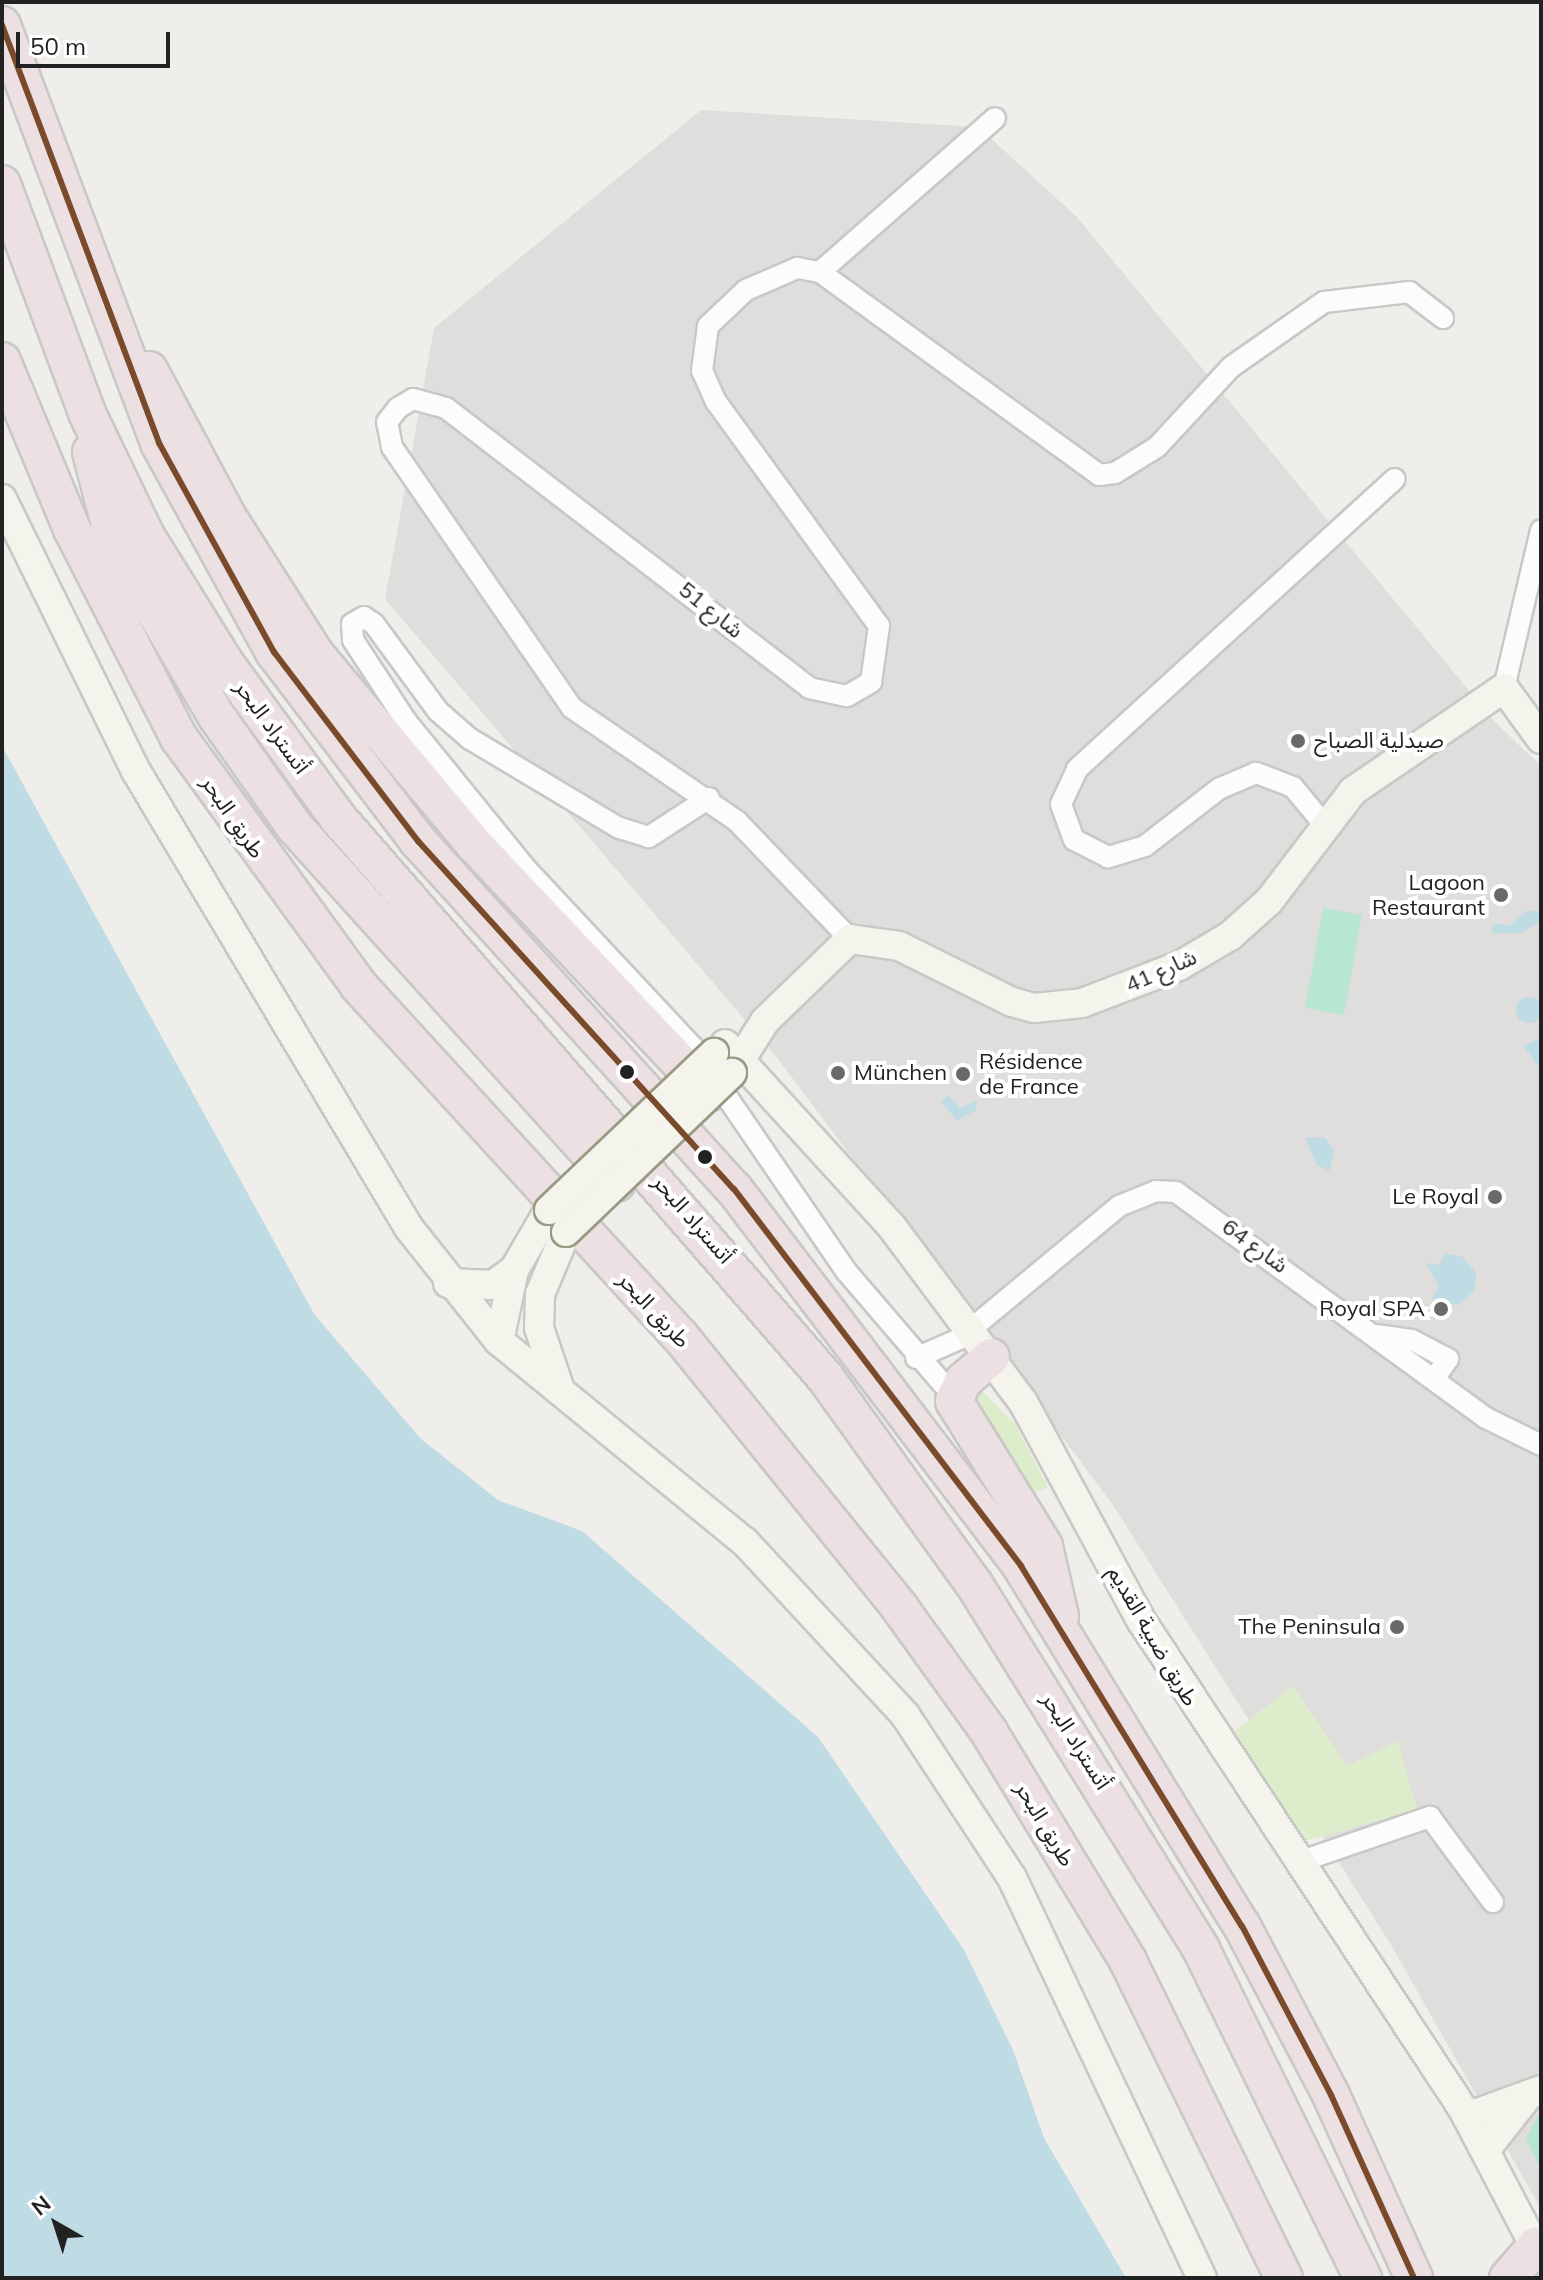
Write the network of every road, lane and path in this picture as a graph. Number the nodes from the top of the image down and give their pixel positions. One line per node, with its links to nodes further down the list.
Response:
1 (2, 25): 6 (highway, أتستراد البحر)
2 (995, 118): 4 (street)
3 (2, 184): 8 (highway, أتستراد البحر)
4 (820, 272): 5 (street); 14 (street, شارع 51)
5 (1443, 318)
6 (110, 327): 17 (highway); 27 (highway, أتستراد البحر)
7 (2, 361): 35 (highway, طريق البحر)
8 (87, 413): 18 (highway); 36 (highway, أتستراد البحر)
9 (1395, 479): 15 (street)
10 (2, 499): 20 (street)
11 (1541, 530): 12 (street)
12 (1504, 688): 13 (street); 15 (street, شارع 41)
13 (1541, 739)
14 (709, 798): 16 (street, شارع 51); 23 (street)
15 (1322, 822): 16 (street, شارع 41)
16 (850, 939): 17 (street)
17 (719, 1067): 18 (street, bridge); 22 (street, طريق ضبية القديم)
18 (608, 1173): 19 (street, bridge); 24 (street, bridge)
19 (514, 1270): 20 (street); 21 (street)
20 (448, 1283): 21 (street)
21 (499, 1341): 24 (street)
22 (981, 1343): 23 (street, شارع 64); 25 (highway); 26 (street, شارع 64); 28 (street, طريق ضبية القديم)
23 (916, 1358): 25 (street)
24 (561, 1391): 34 (street)
25 (953, 1396): 27 (highway)
26 (1541, 1445)
27 (1061, 1626): 37 (highway, أتستراد البحر)
28 (1299, 1862): 29 (street); 31 (street, طريق ضبية القديم)
29 (1493, 1902)
30 (1534, 2093): 31 (street); 32 (street)
31 (1467, 2117): 32 (street, طريق ضبية القديم)
32 (1487, 2148): 33 (street, طريق ضبية القديم)
33 (1538, 2252): 38 (highway)
34 (1202, 2278)
35 (1284, 2278)
36 (1363, 2278)
37 (1414, 2278)
38 (1508, 2278)

